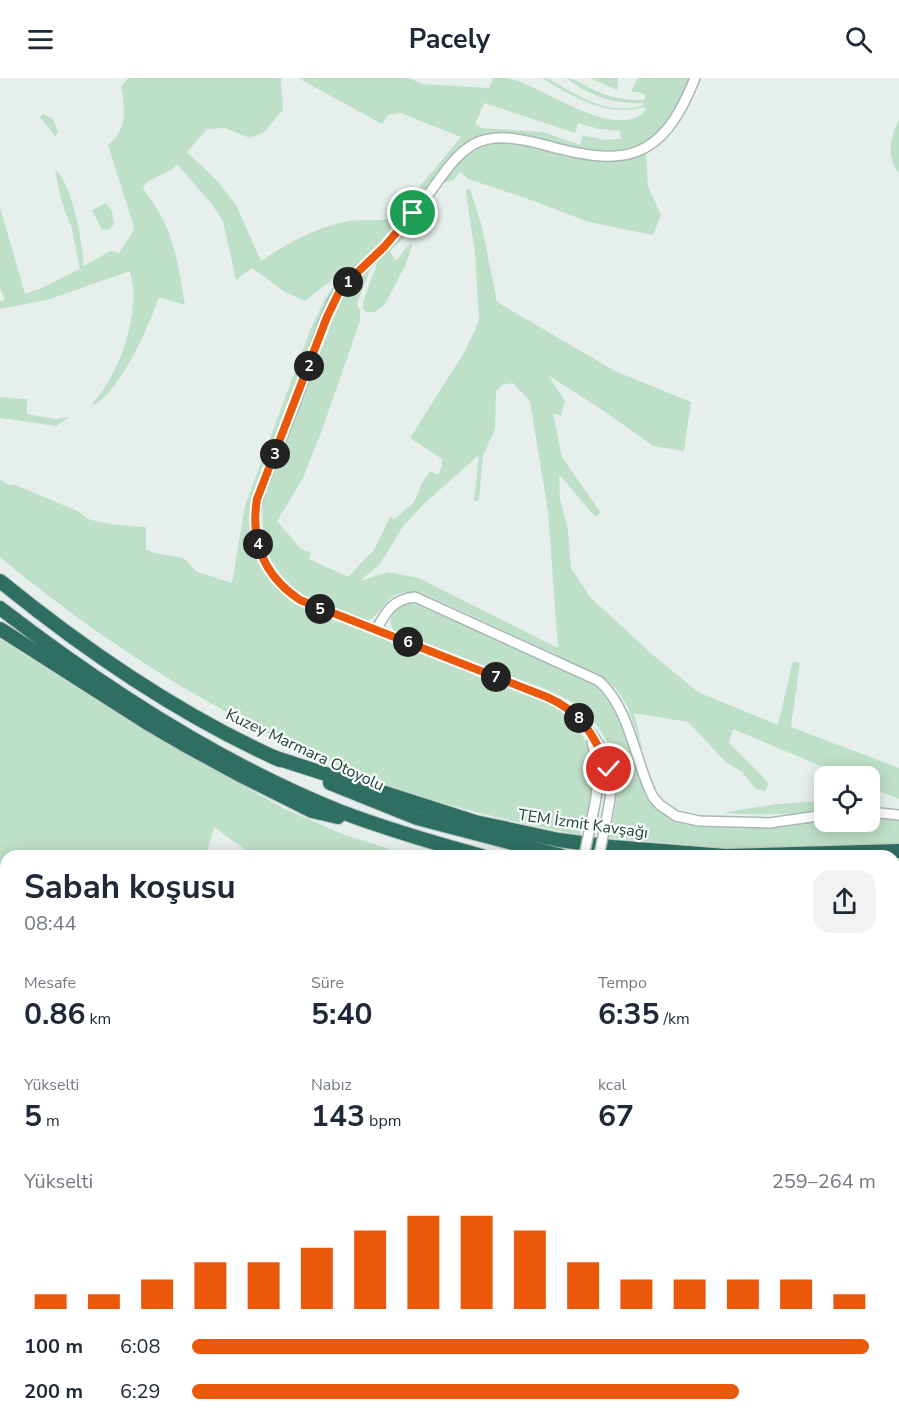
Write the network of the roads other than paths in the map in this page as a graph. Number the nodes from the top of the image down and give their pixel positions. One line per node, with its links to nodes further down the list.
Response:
1 (695, 78): 5 (street)
2 (0, 581): 7 (highway, Kuzey Marmara Otoyolu)
3 (0, 608): 11 (highway)
4 (0, 629): 11 (highway)
5 (376, 630): 6 (street); 10 (street)
6 (588, 729): 14 (street, bridge); 15 (street, bridge)
7 (273, 757): 13 (highway, Kuzey Marmara Otoyolu); 16 (highway, TEM İzmit Kavşağı)
8 (880, 813): 9 (street)
9 (899, 815)
10 (814, 817)
11 (390, 829): 12 (highway)
12 (462, 850)
13 (539, 850)
14 (585, 850)
15 (600, 850)
16 (638, 850)

